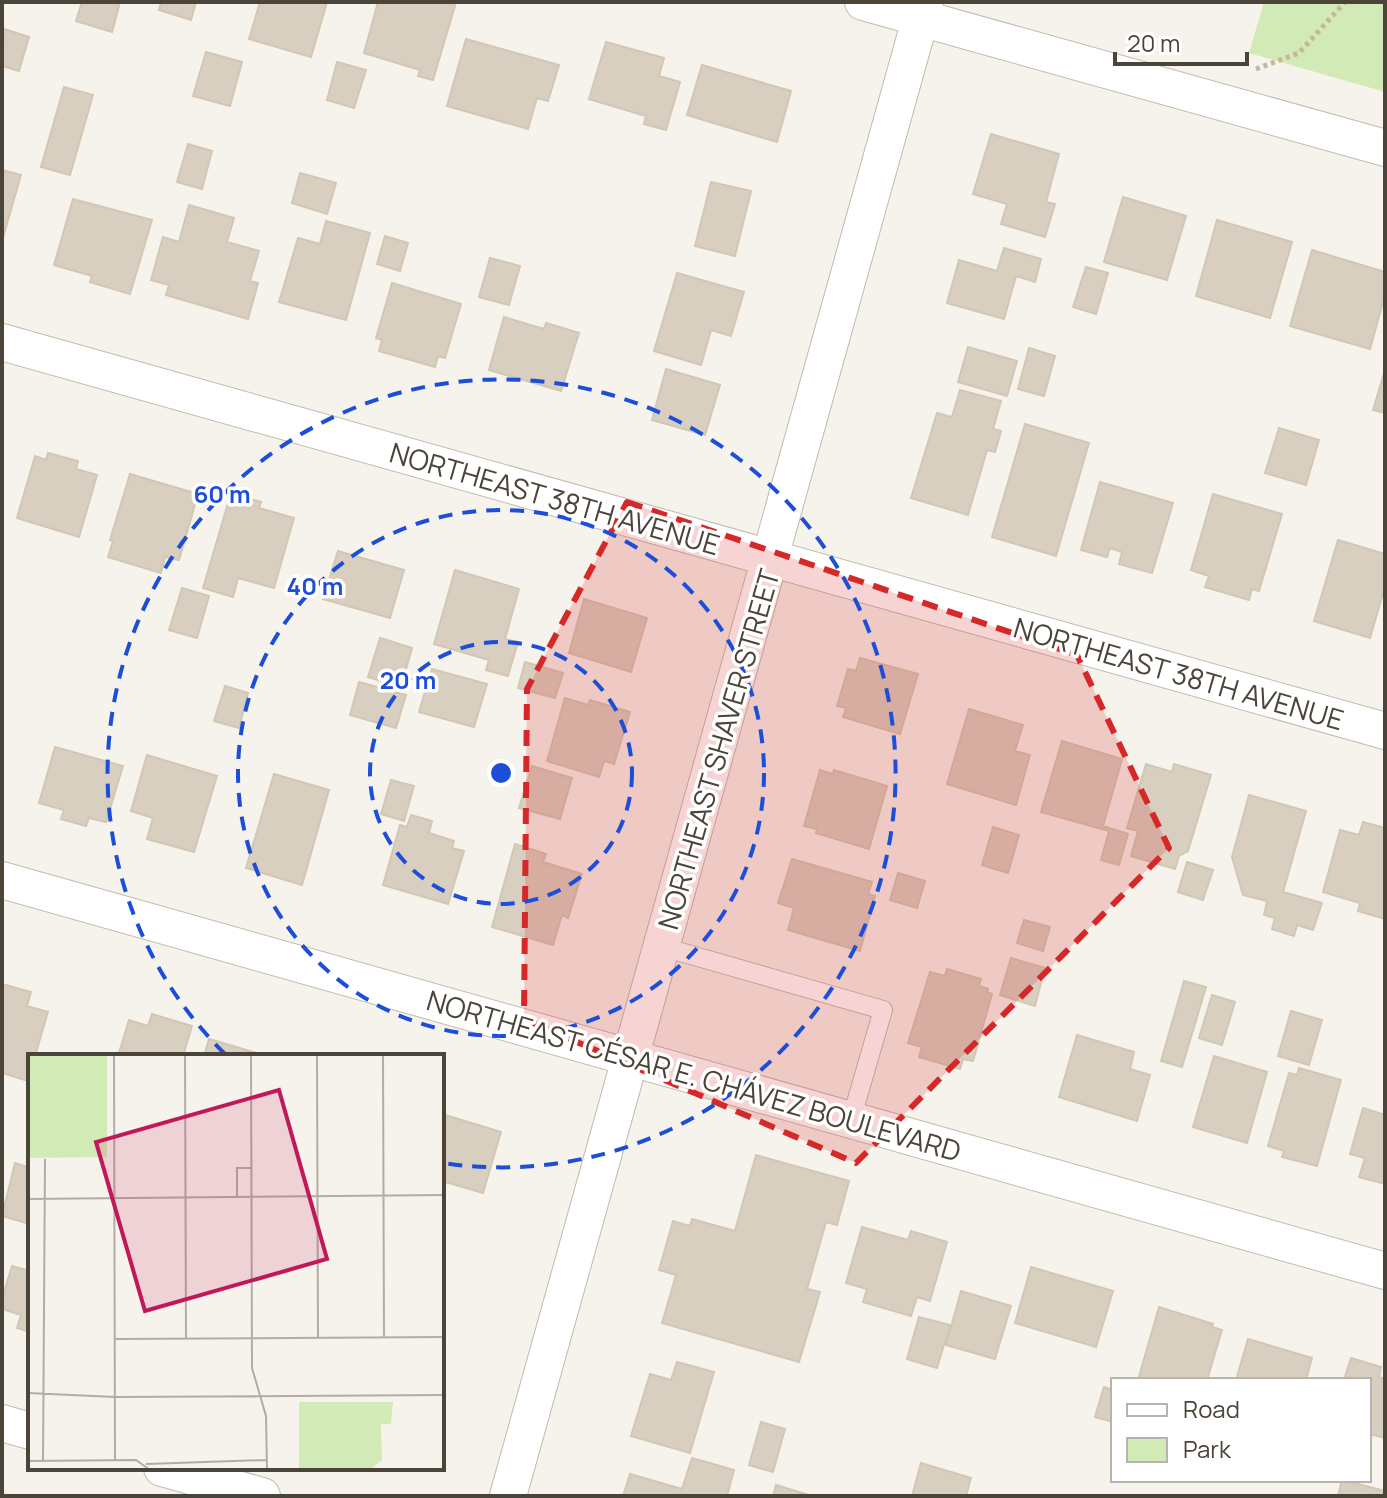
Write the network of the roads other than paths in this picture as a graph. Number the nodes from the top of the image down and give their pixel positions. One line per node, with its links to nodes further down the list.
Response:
1 (863, 2): 2 (street)
2 (923, 10): 3 (street); 5 (street, NORTHEAST SHAVER STREET)
3 (1385, 148)
4 (2, 342): 5 (street, NORTHEAST 38TH AVENUE)
5 (771, 559): 6 (street, NORTHEAST 38TH AVENUE); 8 (street, NORTHEAST SHAVER STREET)
6 (1385, 731)
7 (2, 880): 9 (street, NORTHEAST CÉSAR E. CHÁVEZ BOULEVARD)
8 (663, 947): 9 (street, NORTHEAST SHAVER STREET); 10 (lane)
9 (632, 1058): 10 (street, NORTHEAST CÉSAR E. CHÁVEZ BOULEVARD); 16 (street, NORTHEAST SHAVER STREET)
10 (851, 1120): 11 (street, NORTHEAST CÉSAR E. CHÁVEZ BOULEVARD)
11 (1385, 1271)
12 (2, 1423): 13 (street)
13 (28, 1430)
14 (169, 1470): 15 (street)
15 (262, 1496)
16 (508, 1496)

